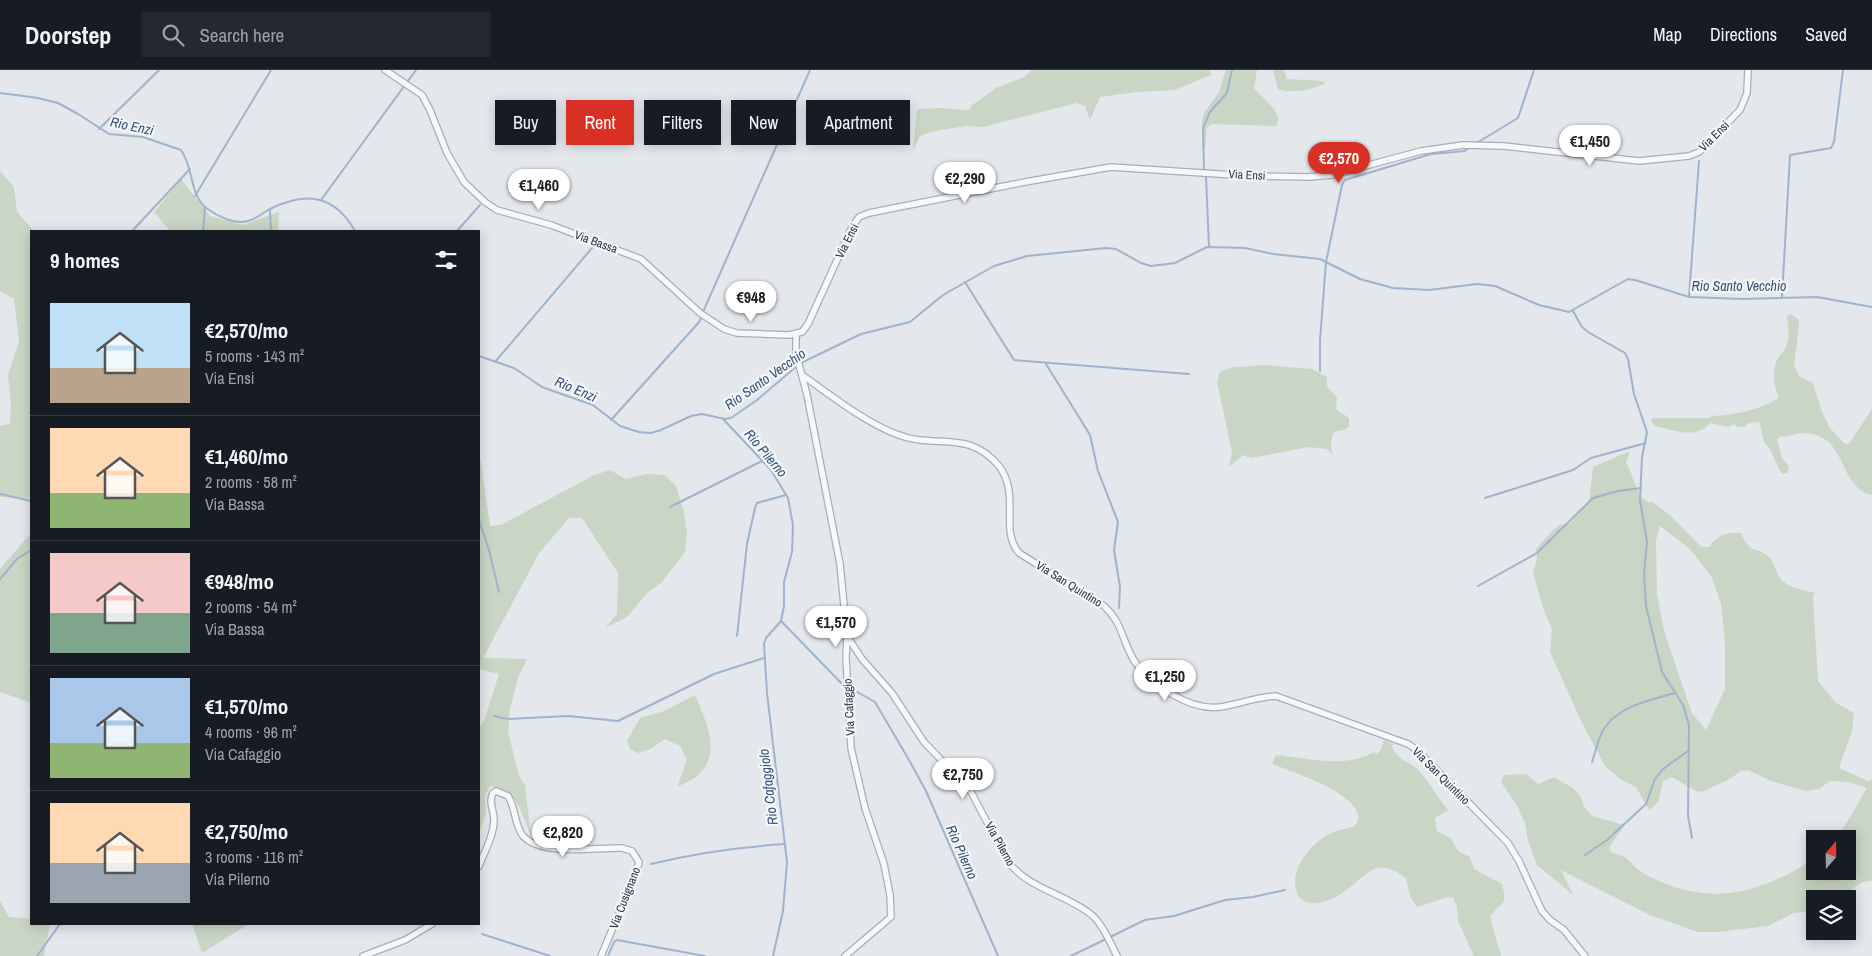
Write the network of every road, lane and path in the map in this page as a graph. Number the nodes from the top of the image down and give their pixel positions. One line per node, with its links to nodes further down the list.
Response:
1 (385, 70): 3 (street, Via Bassa)
2 (1748, 70): 3 (street, Via Ensi)
3 (796, 335): 4 (street)
4 (802, 373): 5 (street, Via Cafaggio); 12 (street, Via San Quintino)
5 (847, 636): 10 (street, Via Cafaggio); 11 (street, Via Pilerno)
6 (480, 863): 9 (street, Via Cusignano)
7 (430, 925): 8 (street)
8 (363, 956)
9 (601, 956)
10 (845, 956)
11 (1117, 956)
12 (1585, 956)

